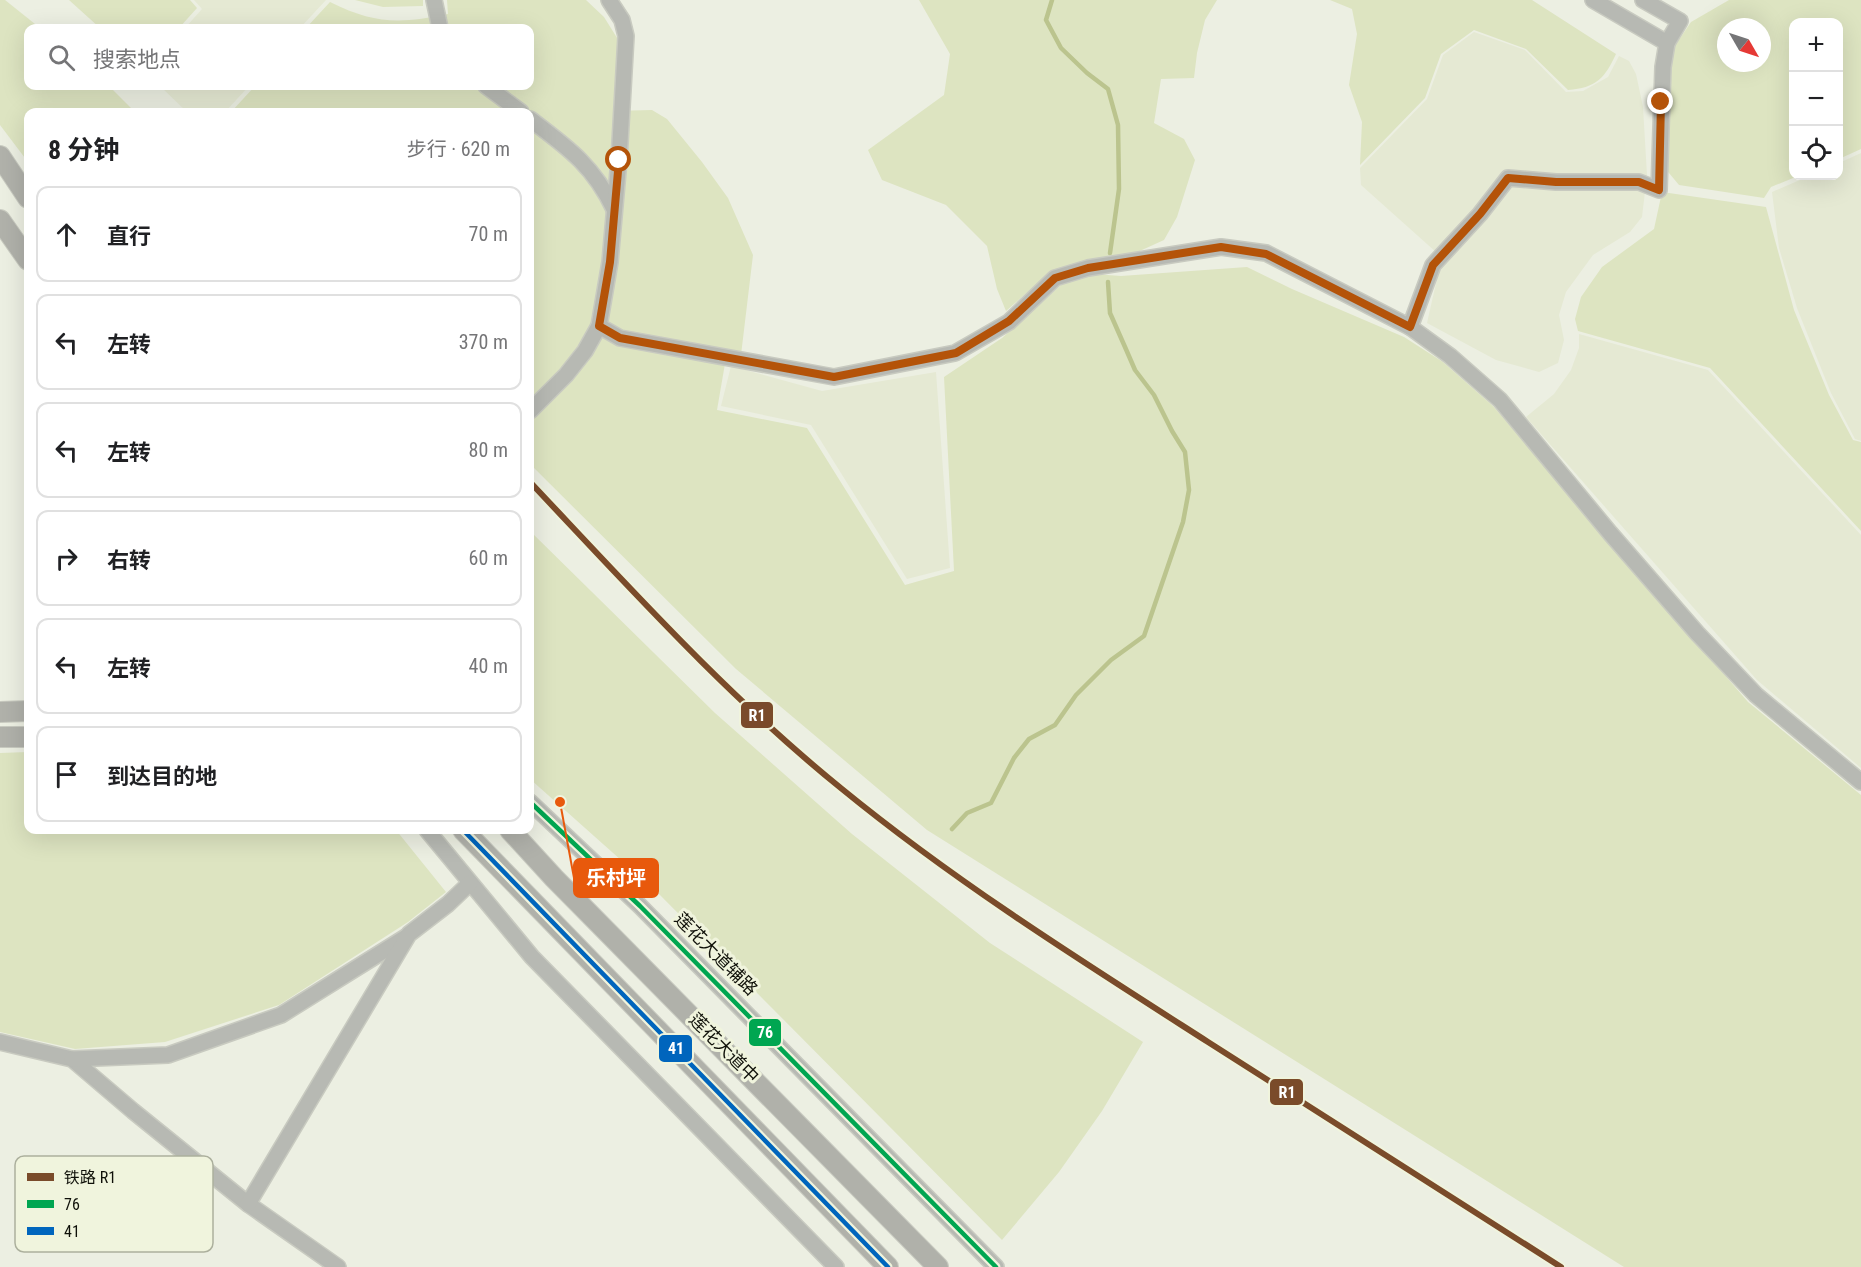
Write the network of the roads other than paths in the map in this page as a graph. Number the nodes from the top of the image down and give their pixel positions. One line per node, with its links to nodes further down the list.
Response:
1 (434, 0): 5 (street)
2 (609, 0): 12 (street)
3 (1593, 0): 6 (street)
4 (1643, 0): 6 (street)
5 (439, 24)
6 (1667, 43): 16 (street)
7 (491, 90): 8 (street)
8 (516, 108)
9 (534, 122): 12 (street)
10 (0, 156): 11 (main road)
11 (24, 192)
12 (614, 210): 15 (street)
13 (0, 220): 14 (main road)
14 (24, 254)
15 (599, 326): 16 (street); 17 (street)
16 (1410, 327): 22 (street)
17 (534, 407)
18 (24, 711): 19 (main road)
19 (0, 712)
20 (0, 737): 21 (main road)
21 (24, 737)
22 (1861, 782)
23 (534, 806): 38 (street, 莲花大道辅路)
24 (430, 834): 27 (street)
25 (467, 834): 36 (main road, 莲花大道中)
26 (514, 834): 37 (main road, 莲花大道中)
27 (470, 883): 28 (street); 35 (street)
28 (409, 934): 30 (street); 33 (street)
29 (0, 1042): 30 (street)
30 (72, 1059): 31 (street)
31 (188, 1156)
32 (213, 1176): 33 (street)
33 (248, 1204): 34 (street)
34 (338, 1267)
35 (836, 1267)
36 (888, 1267)
37 (938, 1267)
38 (996, 1267)

